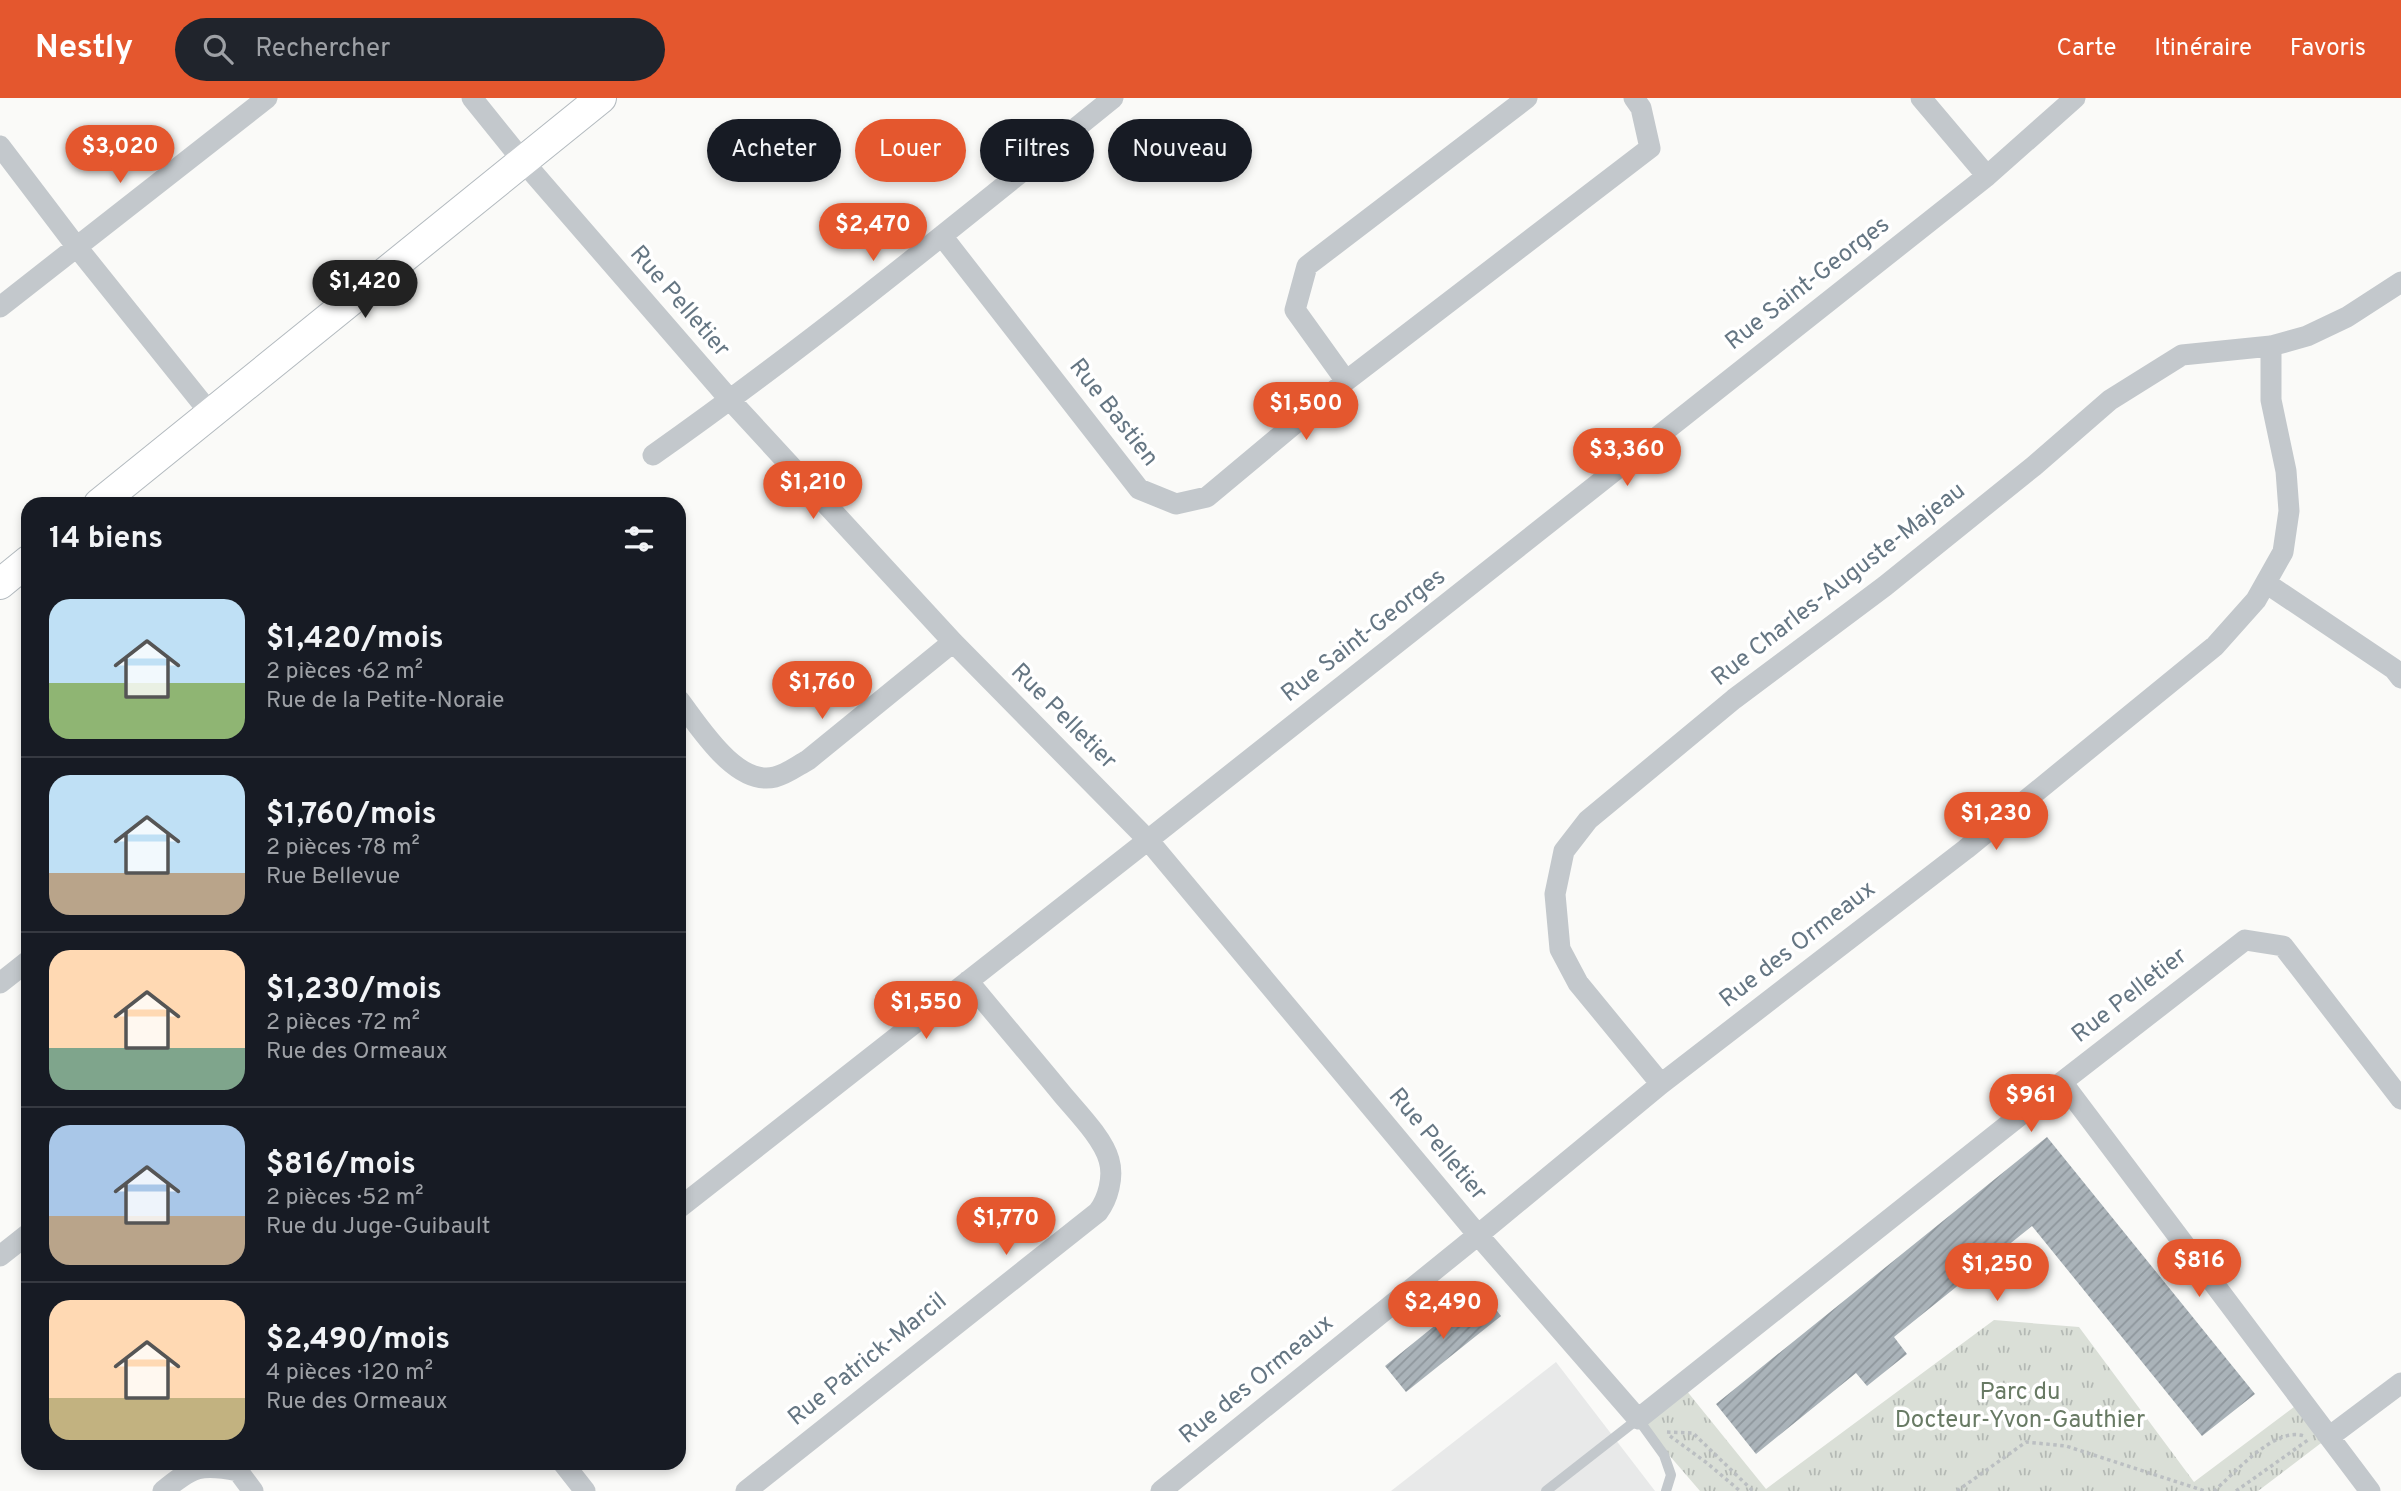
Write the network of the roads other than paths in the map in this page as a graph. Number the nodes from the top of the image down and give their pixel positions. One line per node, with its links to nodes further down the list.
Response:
1 (267, 98): 13 (street)
2 (472, 98): 10 (street, Rue Pelletier)
3 (601, 98): 10 (street)
4 (1112, 98): 12 (street)
5 (1527, 98): 17 (street)
6 (1634, 98): 17 (street, Rue Bastien)
7 (1921, 98): 11 (street)
8 (2076, 98): 11 (street, Rue Saint-Georges)
9 (0, 146): 13 (street)
10 (522, 160): 18 (street, Rue Pelletier); 19 (street)
11 (1987, 176): 28 (street, Rue Saint-Georges)
12 (942, 236): 17 (street, Rue Bastien); 18 (street)
13 (76, 246): 15 (street); 19 (street)
14 (2401, 282): 16 (street, Rue Charles-Auguste-Majeau)
15 (0, 307)
16 (2271, 346): 23 (street, Rue des Ormeaux); 33 (street, Rue Charles-Auguste-Majeau)
17 (1346, 381)
18 (731, 401): 20 (street); 25 (street, Rue Pelletier)
19 (210, 413): 21 (street)
20 (653, 455)
21 (108, 497)
22 (21, 567): 24 (street)
23 (2266, 583): 26 (street); 33 (street, Rue des Ormeaux)
24 (0, 584)
25 (953, 642): 27 (street); 28 (street, Rue Pelletier)
26 (2401, 678)
27 (686, 716)
28 (1148, 841): 30 (street, Rue Saint-Georges); 36 (street, Rue Pelletier)
29 (21, 966): 31 (street)
30 (968, 981): 35 (street, Rue Saint-Georges); 48 (street, Rue Patrick-Marcil)
31 (0, 983)
32 (2062, 1082): 34 (street, Rue Pelletier); 40 (street, Rue Pelletier); 41 (street)
33 (1661, 1084): 36 (street, Rue des Ormeaux)
34 (2401, 1099)
35 (686, 1203)
36 (1478, 1235): 40 (street, Rue Pelletier); 49 (street, Rue des Ormeaux)
37 (21, 1240): 38 (street)
38 (0, 1256)
39 (2401, 1383): 41 (street)
40 (1638, 1419): 50 (lane); 51 (lane)
41 (2320, 1438): 52 (street)
42 (192, 1470): 45 (street)
43 (234, 1470): 46 (street)
44 (569, 1470): 47 (street)
45 (163, 1491)
46 (253, 1491)
47 (586, 1491)
48 (746, 1491)
49 (1161, 1491)
50 (1546, 1491)
51 (1666, 1491)
52 (2370, 1491)

